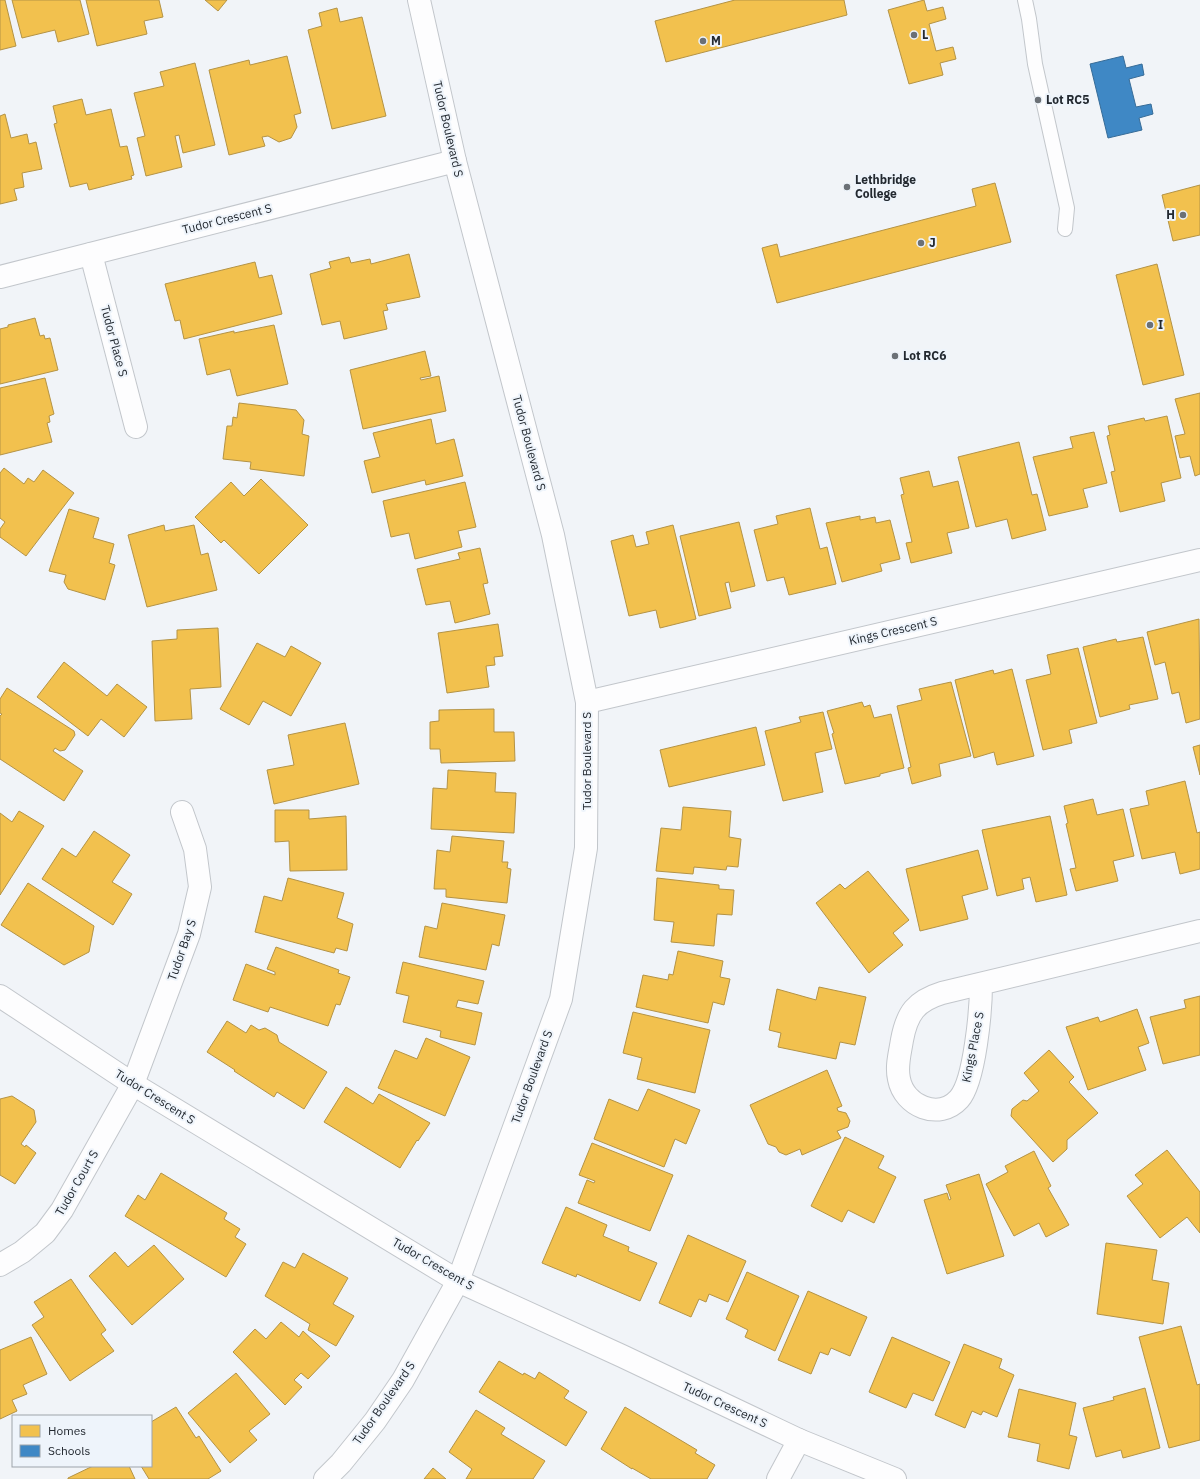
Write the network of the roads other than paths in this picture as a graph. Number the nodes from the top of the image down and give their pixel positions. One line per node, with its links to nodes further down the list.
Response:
1 (419, 0): 3 (street, Tudor Boulevard S)
2 (1025, 0): 4 (lane)
3 (455, 162): 5 (street, Tudor Crescent S); 9 (street, Tudor Boulevard S)
4 (1065, 228)
5 (91, 254): 6 (street, Tudor Crescent S); 7 (street, Tudor Place S)
6 (0, 277)
7 (136, 428)
8 (1200, 560): 9 (street, Kings Crescent S)
9 (587, 702): 16 (street, Tudor Boulevard S)
10 (182, 812): 14 (street, Tudor Bay S)
11 (1200, 931): 12 (street, Kings Place S)
12 (981, 984): 12 (street, Kings Place S)
13 (0, 996): 14 (street, Tudor Crescent S)
14 (133, 1084): 15 (street, Tudor Court S); 16 (street, Tudor Crescent S)
15 (0, 1265)
16 (458, 1281): 17 (street, Tudor Crescent S); 18 (street, Tudor Boulevard S)
17 (799, 1440): 19 (street); 20 (street, Tudor Crescent S)
18 (324, 1479)
19 (778, 1479)
20 (895, 1479)

